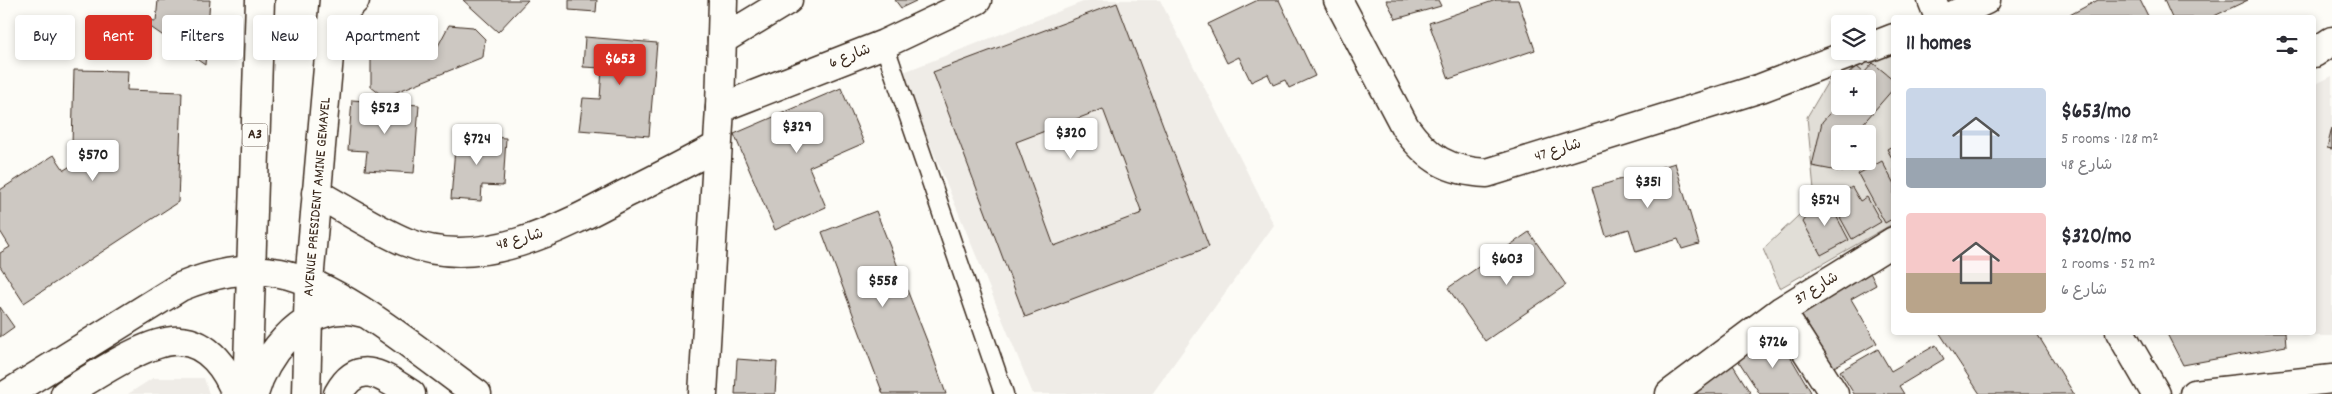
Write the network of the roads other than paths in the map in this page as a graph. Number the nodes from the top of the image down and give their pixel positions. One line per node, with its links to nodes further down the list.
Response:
1 (260, 0): 23 (main road, A3)
2 (355, 0): 9 (main road)
3 (723, 0): 13 (main road)
4 (788, 0): 13 (main road)
5 (977, 0): 15 (main road, شارع 6)
6 (1338, 0): 18 (main road, شارع 47)
7 (1932, 0): 10 (main road)
8 (1986, 0): 11 (main road)
9 (333, 11): 21 (main road, AVENUE PRESIDENT AMINE GEMAYEL)
10 (1938, 15)
11 (1954, 15)
12 (1891, 39): 16 (main road)
13 (722, 40): 19 (main road)
14 (2332, 42): 17 (main road)
15 (884, 44): 19 (main road, شارع 6); 40 (lane)
16 (1876, 45)
17 (2316, 52)
18 (1834, 60)
19 (720, 108): 20 (main road)
20 (716, 147): 21 (main road, شارع 48); 39 (main road)
21 (316, 193): 24 (main road, AVENUE PRESIDENT AMINE GEMAYEL)
22 (1891, 243): 25 (main road, شارع 37)
23 (250, 270): 24 (main road); 30 (main road); 33 (main road, A3)
24 (309, 281): 26 (main road); 27 (main road, AVENUE PRESIDENT AMINE GEMAYEL)
25 (1781, 312): 41 (main road, شارع 37); 42 (main road)
26 (364, 313): 27 (main road); 38 (main road)
27 (309, 318): 34 (main road); 35 (main road, AVENUE PRESIDENT AMINE GEMAYEL)
28 (2122, 335): 43 (main road)
29 (2332, 379): 44 (main road)
30 (8, 394)
31 (65, 394): 32 (main road)
32 (236, 394)
33 (247, 394)
34 (254, 394)
35 (306, 394)
36 (338, 394): 37 (main road)
37 (410, 394)
38 (477, 394)
39 (703, 394)
40 (1004, 394)
41 (1670, 394)
42 (1834, 394)
43 (2156, 394)
44 (2194, 394)

